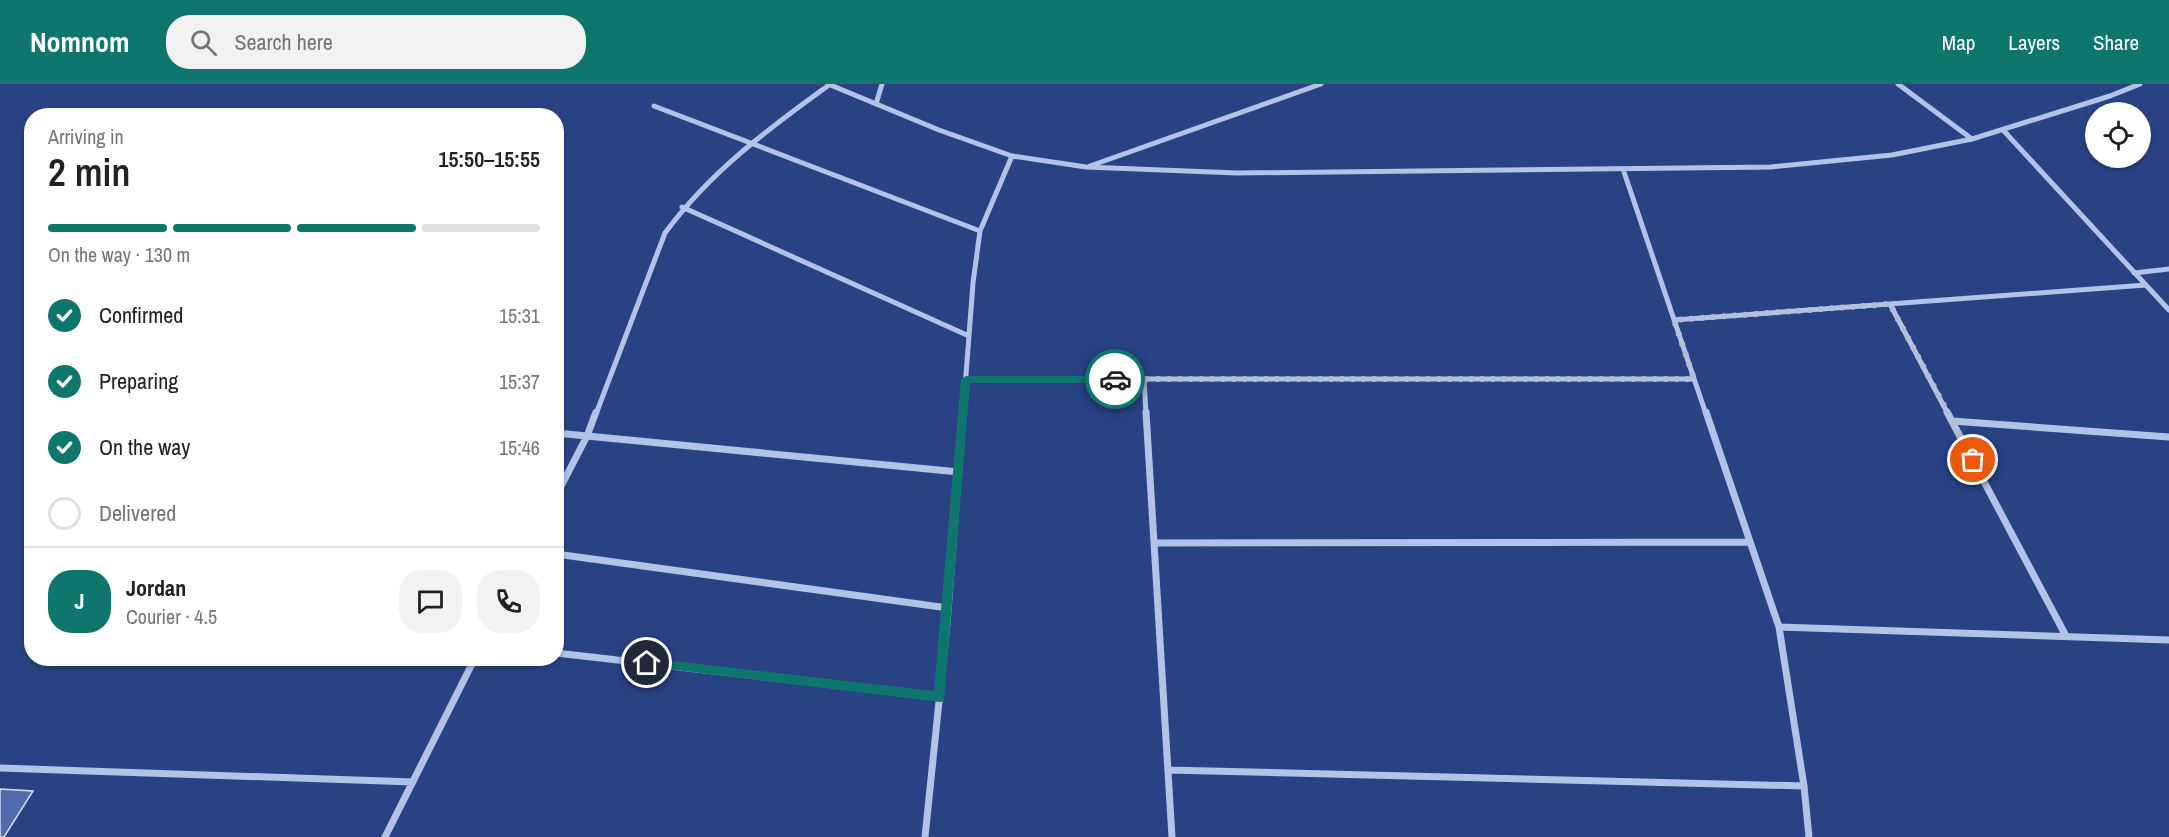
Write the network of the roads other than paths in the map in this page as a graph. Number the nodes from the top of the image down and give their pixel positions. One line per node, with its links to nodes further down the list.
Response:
1 (828, 84): 6 (street); 10 (street)
2 (882, 84): 6 (street)
3 (1321, 84): 12 (street)
4 (1898, 84): 9 (street)
5 (2139, 84): 8 (street)
6 (876, 104): 11 (street)
7 (654, 106): 10 (street)
8 (2003, 130): 9 (street); 17 (street)
9 (1972, 139): 13 (street)
10 (749, 143): 14 (street); 15 (street)
11 (1012, 156): 12 (street); 15 (street)
12 (1086, 167): 13 (street)
13 (1623, 169): 21 (street)
14 (682, 207): 22 (street); 28 (street)
15 (980, 231): 22 (street)
16 (2169, 269): 17 (street)
17 (2134, 273): 18 (street)
18 (2146, 285): 19 (street); 20 (street)
19 (1890, 304): 21 (street); 26 (street)
20 (2169, 310)
21 (1674, 320): 25 (street)
22 (969, 336): 23 (street)
23 (966, 379): 24 (street); 30 (street)
24 (1144, 379): 25 (street); 33 (street)
25 (1694, 379): 32 (street)
26 (1952, 421): 29 (street); 37 (street)
27 (564, 434): 28 (street)
28 (587, 436): 30 (street); 31 (street)
29 (2169, 436)
30 (959, 472): 35 (street)
31 (564, 481)
32 (1750, 542): 33 (street); 36 (street)
33 (1154, 543): 43 (street)
34 (564, 555): 35 (street)
35 (948, 608): 41 (street)
36 (1779, 627): 37 (street); 45 (street)
37 (2066, 636): 38 (street)
38 (2169, 640)
39 (564, 654): 41 (street)
40 (472, 666): 44 (street)
41 (940, 697): 47 (street)
42 (0, 768): 44 (street)
43 (1168, 770): 45 (street); 48 (street)
44 (413, 782): 46 (street)
45 (1804, 786): 49 (street)
46 (385, 837)
47 (925, 837)
48 (1172, 837)
49 (1809, 837)

